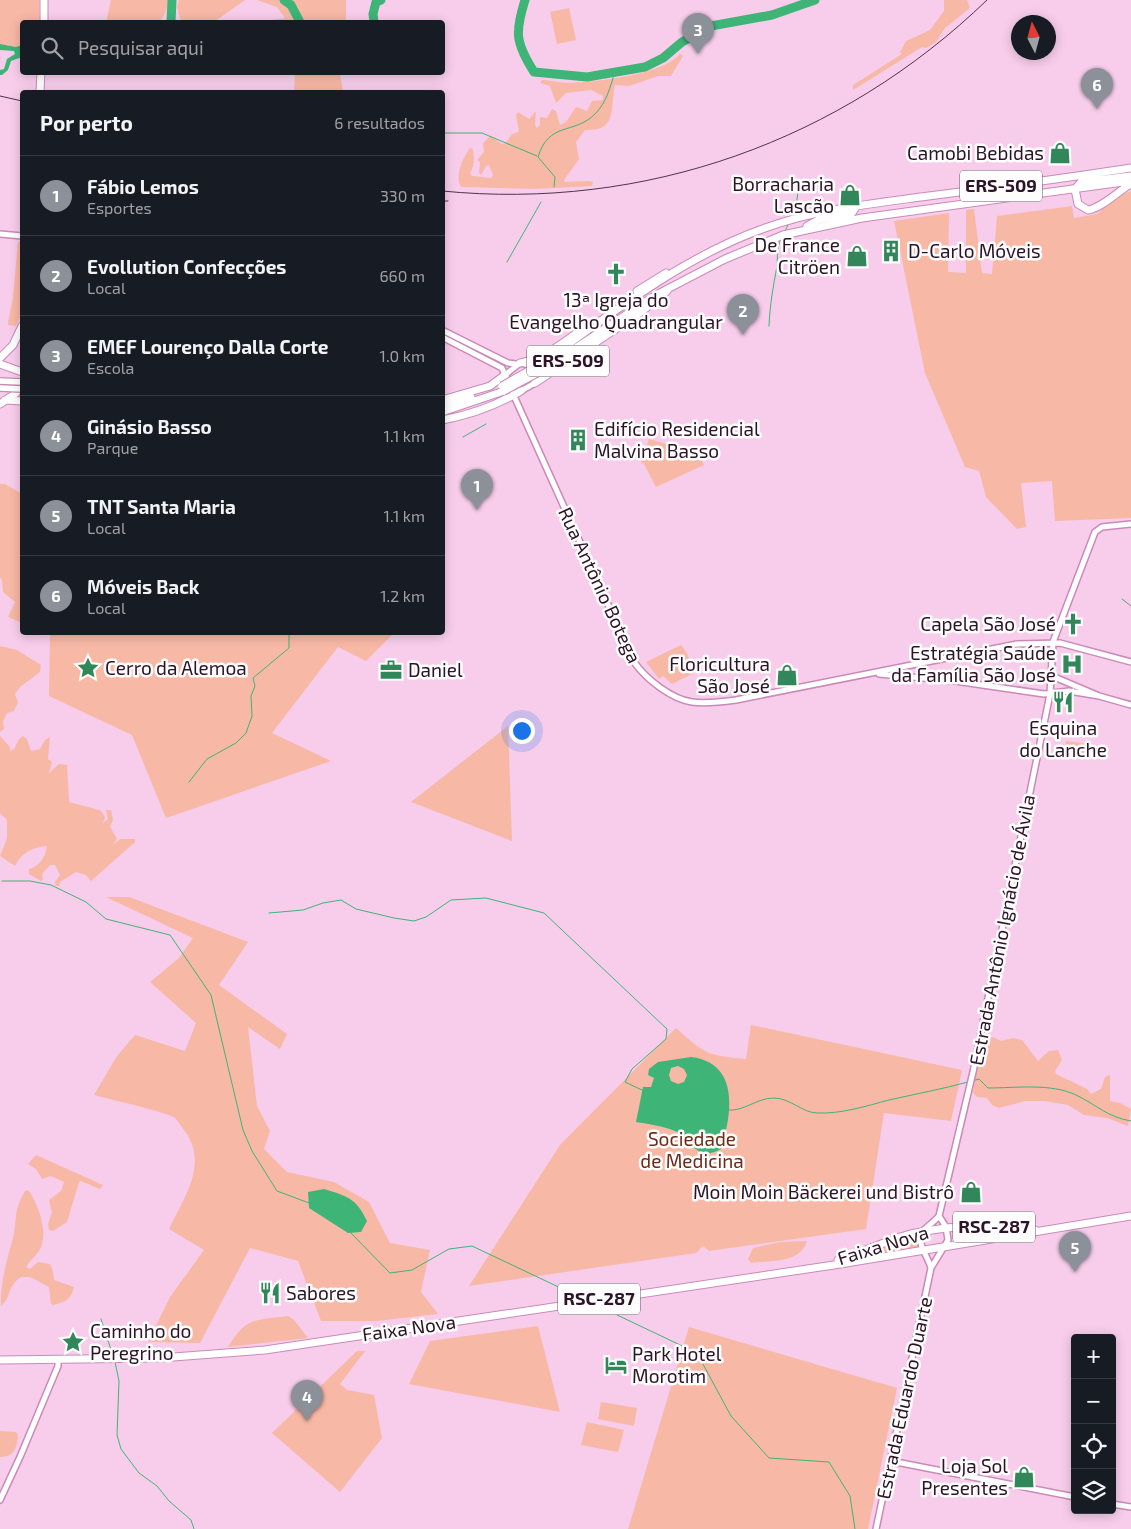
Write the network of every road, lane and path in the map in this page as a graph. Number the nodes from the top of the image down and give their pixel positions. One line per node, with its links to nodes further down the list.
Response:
1 (44, 0): 2 (highway)
2 (44, 20)
3 (41, 75): 4 (highway)
4 (40, 90)
5 (1131, 168): 9 (highway, ERS-509)
6 (1131, 176): 8 (highway)
7 (1131, 182): 8 (highway, ERS-509); 8 (highway)
8 (1075, 188): 10 (highway, ERS-509)
9 (856, 207): 10 (highway); 13 (highway, ERS-509)
10 (800, 230): 14 (highway, ERS-509)
11 (0, 234): 12 (street)
12 (20, 236)
13 (732, 242): 20 (highway, ERS-509); 22 (highway, ERS-509)
14 (672, 286): 22 (highway, ERS-509); 27 (highway, ERS-509)
15 (20, 330): 19 (highway)
16 (445, 332): 18 (street)
17 (445, 338): 18 (street)
18 (461, 343): 20 (street); 24 (street)
19 (0, 358)
20 (518, 363): 24 (street, ERS-509); 27 (street)
21 (0, 364): 23 (highway)
22 (540, 368): 30 (highway, ERS-509, bridge)
23 (20, 371)
24 (505, 375): 30 (street, Rua Antônio Botega); 34 (highway, ERS-509)
25 (0, 381): 26 (main road, bridge)
26 (20, 381)
27 (535, 382): 32 (street, ERS-509)
28 (20, 385): 35 (highway)
29 (0, 388): 31 (main road, bridge)
30 (505, 388): 32 (street); 33 (street, Rua Antônio Botega); 38 (highway, ERS-509); 40 (highway, ERS-509)
31 (20, 389)
32 (521, 391): 33 (highway, ERS-509); 39 (street, Rua Antônio Botega)
33 (514, 396): 39 (street, Rua Antônio Botega); 41 (highway, ERS-509)
34 (445, 399)
35 (4, 400): 36 (highway); 37 (highway)
36 (20, 401)
37 (0, 404)
38 (445, 404)
39 (520, 408): 45 (street, Rua Antônio Botega)
40 (445, 411)
41 (445, 419)
42 (1131, 524): 43 (street, Estrada Antônio Ignácio de Ávila)
43 (1053, 642): 44 (street, Rua Antônio Botega); 45 (street, Rua Antônio Botega); 46 (street, Estrada Antônio Ignácio de Ávila)
44 (1131, 662)
45 (875, 673): 47 (street)
46 (1052, 676): 47 (street, Estrada Antônio Ignácio de Ávila); 48 (street)
47 (1050, 694): 48 (street); 50 (street, Estrada Antônio Ignácio de Ávila)
48 (1099, 696): 49 (street)
49 (1131, 705)
50 (939, 1216): 52 (street); 53 (street)
51 (1131, 1216): 54 (highway, Faixa Nova / RSC-287)
52 (946, 1227): 53 (highway, Faixa Nova / RSC-287); 54 (highway, Faixa Nova / RSC-287); 55 (street)
53 (923, 1231): 56 (street); 57 (highway, Faixa Nova / RSC-287)
54 (1042, 1231): 55 (highway, Faixa Nova / RSC-287)
55 (946, 1247): 56 (highway, Faixa Nova / RSC-287); 58 (street, Estrada Eduardo Duarte)
56 (923, 1251): 57 (highway, Faixa Nova / RSC-287); 58 (street)
57 (814, 1266): 60 (highway, Faixa Nova / RSC-287)
58 (931, 1268): 61 (street, Estrada Eduardo Duarte)
59 (0, 1360): 60 (highway, Faixa Nova / RSC-287)
60 (58, 1360): 63 (street)
61 (891, 1461): 62 (street); 66 (street, Estrada Eduardo Duarte)
62 (1071, 1495)
63 (0, 1500)
64 (1116, 1505): 65 (street)
65 (1131, 1507)
66 (876, 1529)

